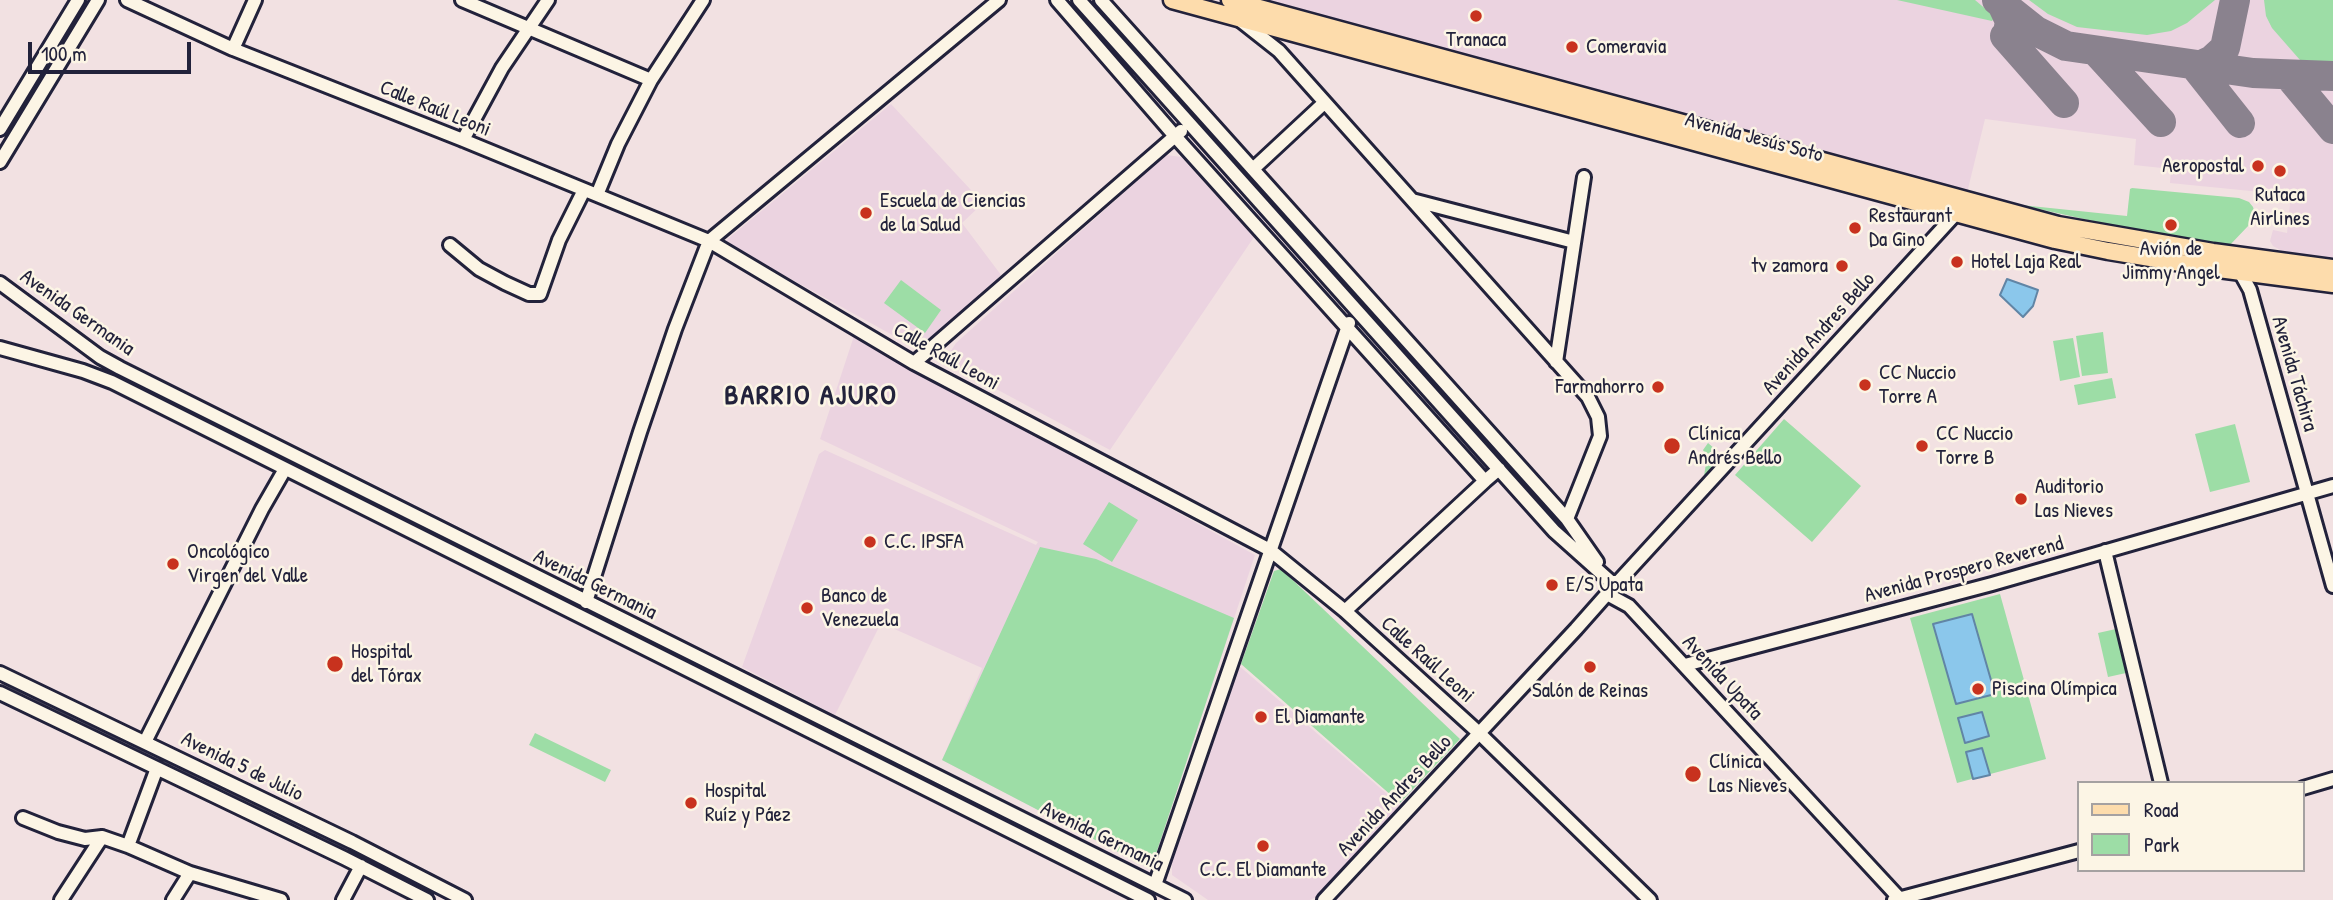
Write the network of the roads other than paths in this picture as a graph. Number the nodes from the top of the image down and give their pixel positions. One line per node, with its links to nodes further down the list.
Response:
1 (78, 0): 20 (street)
2 (98, 0): 23 (street)
3 (127, 0): 16 (street, Calle Raúl Leoni)
4 (256, 0): 16 (street)
5 (462, 0): 15 (street)
6 (548, 0): 15 (street)
7 (703, 0): 17 (street)
8 (999, 0): 30 (street)
9 (1057, 0): 21 (street)
10 (1079, 0): 19 (street)
11 (1101, 0): 24 (street)
12 (1172, 0): 14 (main road, Avenida Jesús Soto)
13 (1230, 0): 28 (main road, Avenida Jesús Soto)
14 (1240, 20): 18 (street); 29 (main road, Avenida Jesús Soto)
15 (528, 29): 17 (street); 22 (street)
16 (233, 49): 22 (street, Calle Raúl Leoni)
17 (651, 80): 26 (street)
18 (1324, 103): 24 (street); 27 (street)
19 (1191, 125): 21 (street); 37 (street)
20 (0, 129)
21 (1174, 135): 38 (street); 41 (street)
22 (464, 140): 26 (street, Calle Raúl Leoni)
23 (0, 162)
24 (1253, 169): 47 (street)
25 (1584, 177): 31 (street)
26 (590, 192): 30 (street, Calle Raúl Leoni); 32 (street)
27 (1412, 200): 31 (street); 40 (street)
28 (1968, 200): 29 (street, Avenida Andres Bello); 33 (main road, Avenida Jesús Soto)
29 (1956, 214): 33 (main road, Avenida Jesús Soto); 50 (street, Avenida Andres Bello)
30 (709, 242): 41 (street, Calle Raúl Leoni); 52 (street)
31 (1574, 242): 40 (street)
32 (450, 245)
33 (2244, 264): 34 (main road, Avenida Jesús Soto); 36 (main road, Avenida Jesús Soto); 46 (street, Avenida Táchira)
34 (2333, 268)
35 (0, 282): 52 (street, Avenida Germania)
36 (2333, 284)
37 (1356, 310): 38 (street); 43 (street)
38 (1347, 327): 44 (street); 48 (street)
39 (0, 348): 42 (street, Avenida Germania)
40 (1556, 362): 47 (street)
41 (914, 363): 48 (street, Calle Raúl Leoni)
42 (285, 469): 58 (street); 78 (street, Avenida Germania)
43 (1499, 469): 44 (street); 50 (street)
44 (1485, 481): 53 (street)
45 (2333, 486): 46 (street, Avenida Prospero Reverend)
46 (2307, 494): 49 (street, Avenida Prospero Reverend); 51 (street, Avenida Táchira)
47 (1567, 519): 50 (street)
48 (1270, 550): 53 (street, Calle Raúl Leoni); 69 (street)
49 (2105, 551): 54 (street, Avenida Prospero Reverend); 61 (street)
50 (1612, 586): 54 (street, Avenida Upata); 57 (street, Avenida Andres Bello)
51 (2333, 586)
52 (586, 602): 69 (street, Avenida Germania)
53 (1345, 611): 57 (street, Calle Raúl Leoni)
54 (1685, 666): 71 (street, Avenida Upata)
55 (0, 673): 58 (street, Avenida 5 de Julio)
56 (0, 693): 59 (street, Avenida 5 de Julio)
57 (1479, 733): 70 (street, Avenida Andres Bello); 80 (street, Calle Raúl Leoni)
58 (145, 742): 77 (street, Avenida 5 de Julio)
59 (157, 768): 65 (street); 67 (street, Avenida 5 de Julio)
60 (2333, 779): 62 (street)
61 (2161, 781)
62 (2305, 787)
63 (23, 818): 64 (street)
64 (102, 837): 65 (street); 72 (street)
65 (128, 846): 68 (street)
66 (2078, 850): 71 (street)
67 (361, 866): 75 (street); 76 (street, Avenida 5 de Julio)
68 (190, 873): 73 (street); 74 (street)
69 (1155, 885): 79 (street, Avenida Germania)
70 (1328, 897)
71 (1898, 899)
72 (61, 900)
73 (173, 900)
74 (281, 900)
75 (343, 900)
76 (427, 900)
77 (465, 900)
78 (1147, 900)
79 (1185, 900)
80 (1650, 900)

